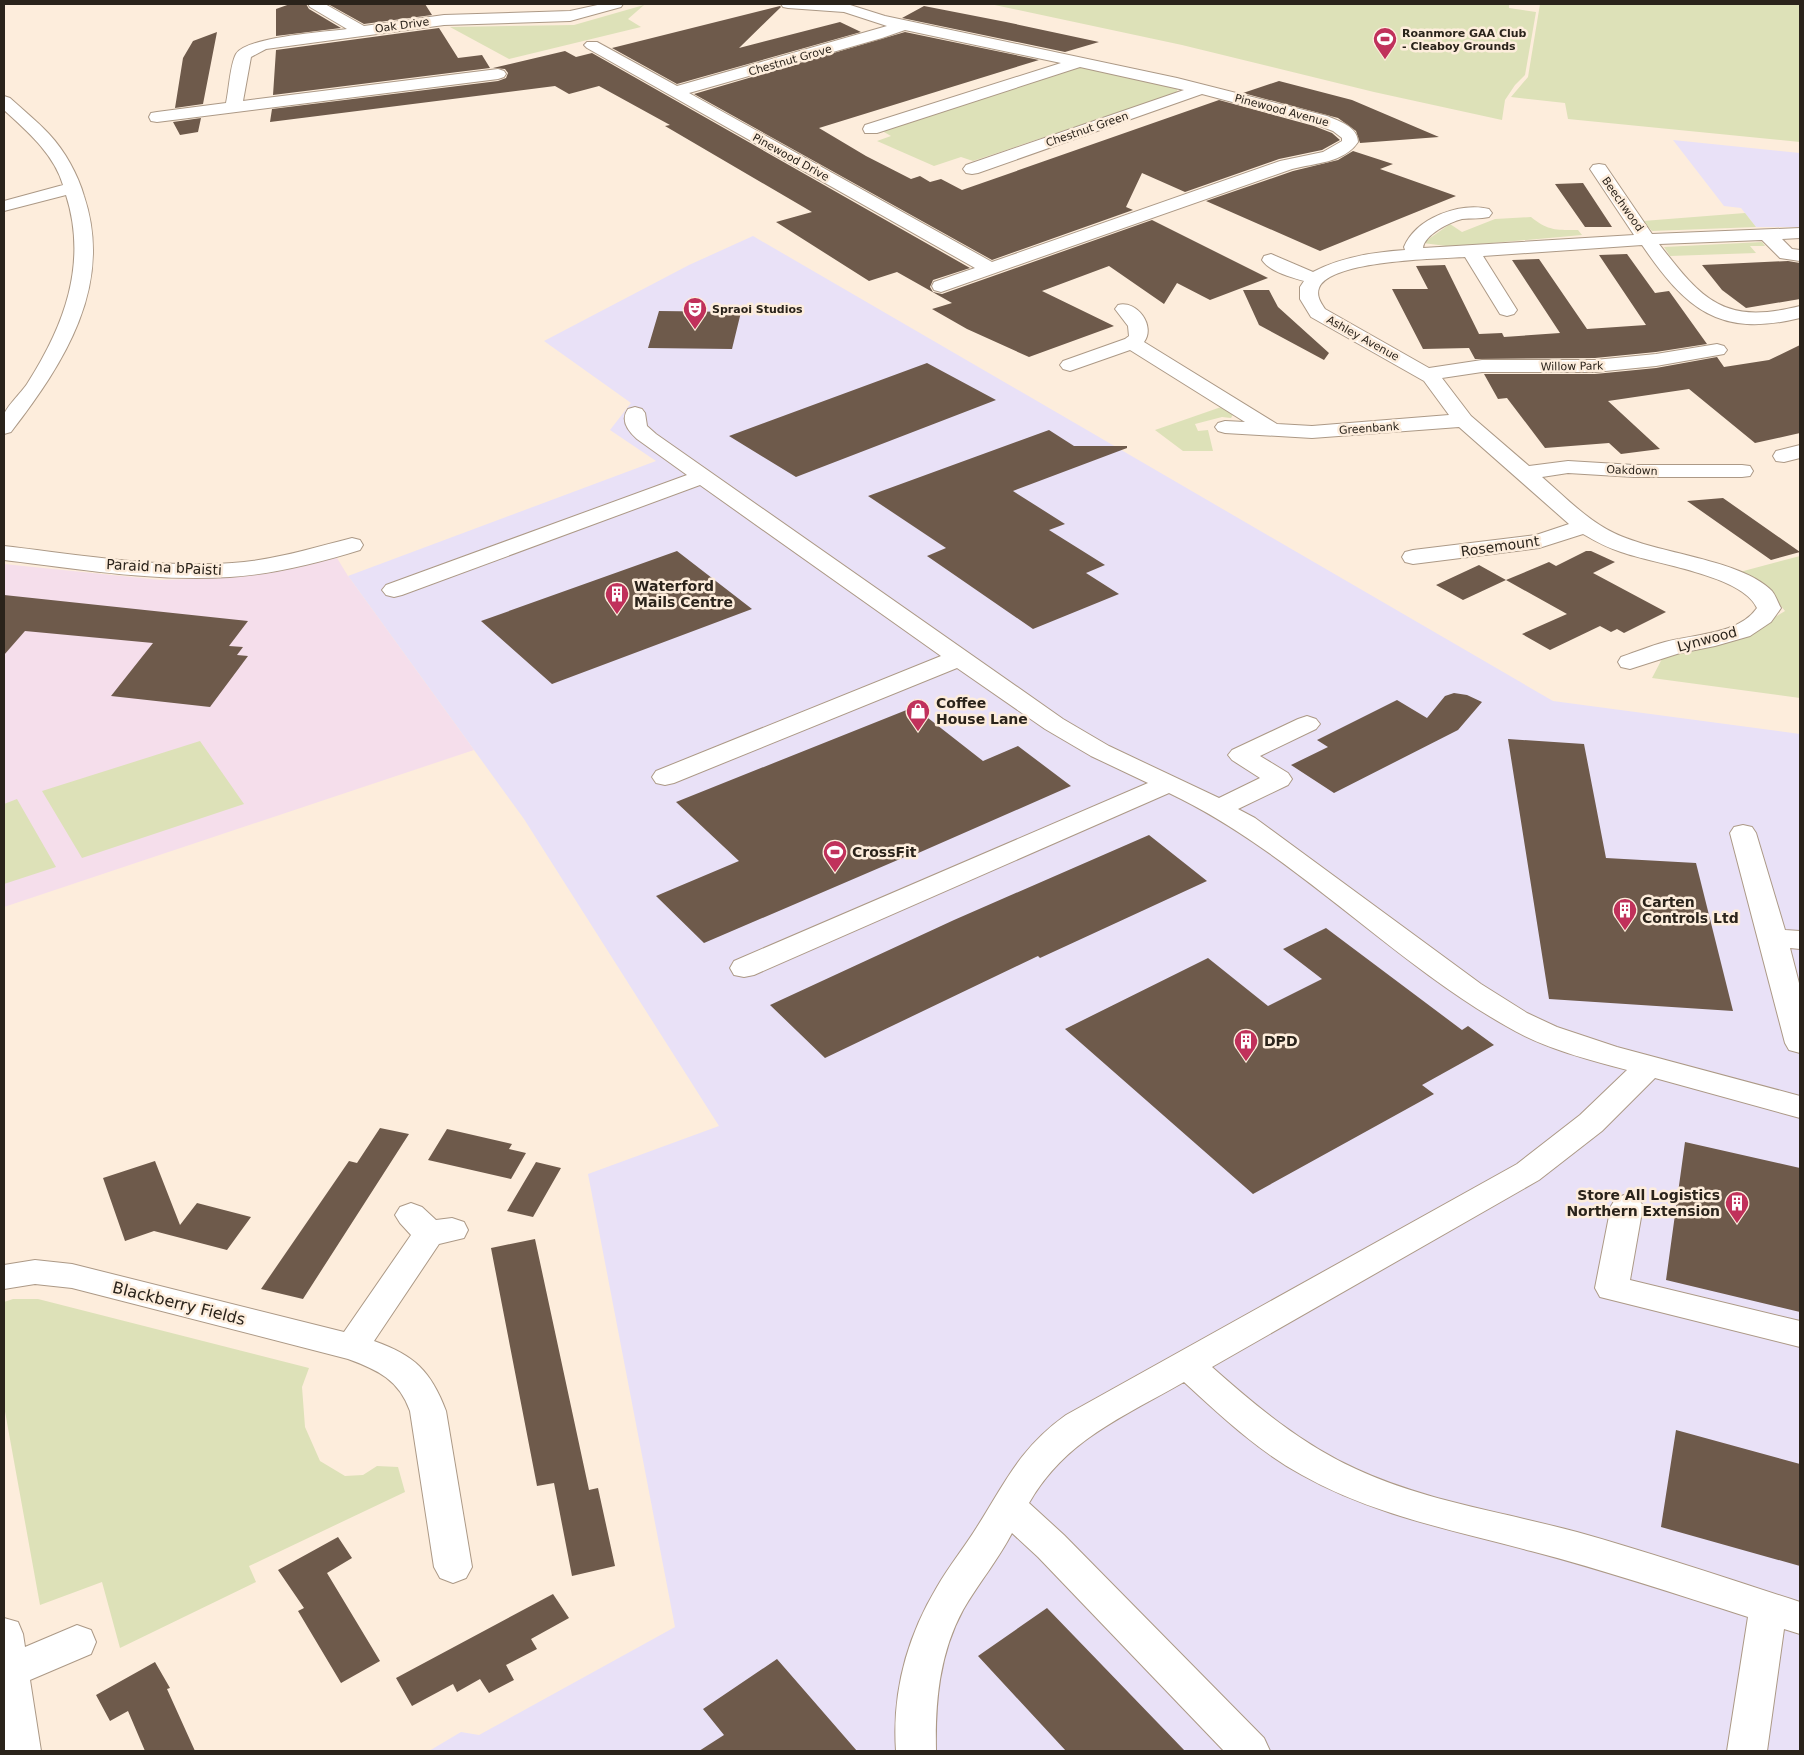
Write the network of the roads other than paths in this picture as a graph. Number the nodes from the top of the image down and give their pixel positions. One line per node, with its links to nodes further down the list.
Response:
1 (315, 4): 8 (street)
2 (514, 4): 6 (street)
3 (616, 4): 6 (street, Oak Drive)
4 (788, 4): 5 (street, Pinewood Avenue)
5 (850, 6): 7 (street, Pinewood Avenue)
6 (541, 18): 8 (street, Oak Drive)
7 (903, 25): 10 (street, Pinewood Avenue); 13 (street, Chestnut Grove)
8 (362, 31): 15 (street, Oak Drive)
9 (592, 46): 13 (street, Pinewood Drive)
10 (1081, 62): 12 (street, Pinewood Avenue); 17 (street)
11 (498, 74): 15 (street)
12 (1201, 89): 18 (street, Chestnut Green); 30 (street, Pinewood Avenue)
13 (675, 92): 30 (street, Pinewood Drive)
14 (4, 102): 20 (street)
15 (234, 106): 16 (street)
16 (157, 117)
17 (871, 129)
18 (972, 169)
19 (1599, 169): 25 (street, Beechwood)
20 (74, 188): 21 (street); 43 (street)
21 (4, 206)
22 (1483, 213): 27 (street)
23 (1800, 233): 24 (street)
24 (1765, 234): 25 (street); 28 (street)
25 (1648, 239): 26 (street); 35 (street, Beechwood)
26 (1471, 252): 27 (street); 34 (street)
27 (1416, 254): 31 (street)
28 (1800, 255)
29 (1271, 260): 31 (street)
30 (991, 269): 32 (street, Pinewood Avenue)
31 (1317, 279): 39 (street, Ashley Avenue)
32 (941, 286)
33 (1124, 309): 36 (street)
34 (1506, 310)
35 (1800, 312)
36 (1132, 343): 38 (street); 44 (street)
37 (1717, 350): 39 (street, Willow Park)
38 (1070, 365)
39 (1426, 374): 41 (street, Ashley Avenue)
40 (636, 413): 47 (street)
41 (1464, 420): 44 (street, Greenbank); 46 (street, Ashley Avenue)
42 (1225, 427): 44 (street, Greenbank)
43 (4, 428)
44 (1274, 431)
45 (1742, 471): 46 (street, Oakdown)
46 (1523, 472): 48 (street, Ashley Avenue)
47 (704, 476): 53 (street); 54 (street)
48 (1585, 526): 51 (street, Rosemount); 52 (street, Ashley Avenue)
49 (352, 545): 50 (street, Paraid na bPaisti)
50 (4, 552)
51 (1413, 557)
52 (1714, 570): 55 (street, Lynwood)
53 (394, 590)
54 (959, 658): 57 (street); 58 (street)
55 (1630, 662)
56 (1307, 724): 59 (street)
57 (665, 777)
58 (1170, 783): 59 (street); 62 (street)
59 (1219, 808): 64 (street)
60 (1743, 833): 61 (street)
61 (1787, 939): 63 (street)
62 (744, 968)
63 (1800, 1044)
64 (1648, 1067): 65 (street); 71 (street)
65 (1800, 1107)
66 (1627, 1206): 69 (street)
67 (431, 1226): 70 (street)
68 (4, 1278): 70 (street, Blackberry Fields)
69 (1800, 1334)
70 (352, 1347): 73 (street, Blackberry Fields)
71 (1187, 1365): 72 (street); 74 (street)
72 (1008, 1506): 79 (street); 80 (street)
73 (453, 1567)
74 (1784, 1613): 81 (street)
75 (4, 1634): 77 (street)
76 (77, 1642): 77 (street)
77 (10, 1671): 78 (street)
78 (21, 1751)
79 (916, 1751)
80 (1250, 1751)
81 (1747, 1751)

